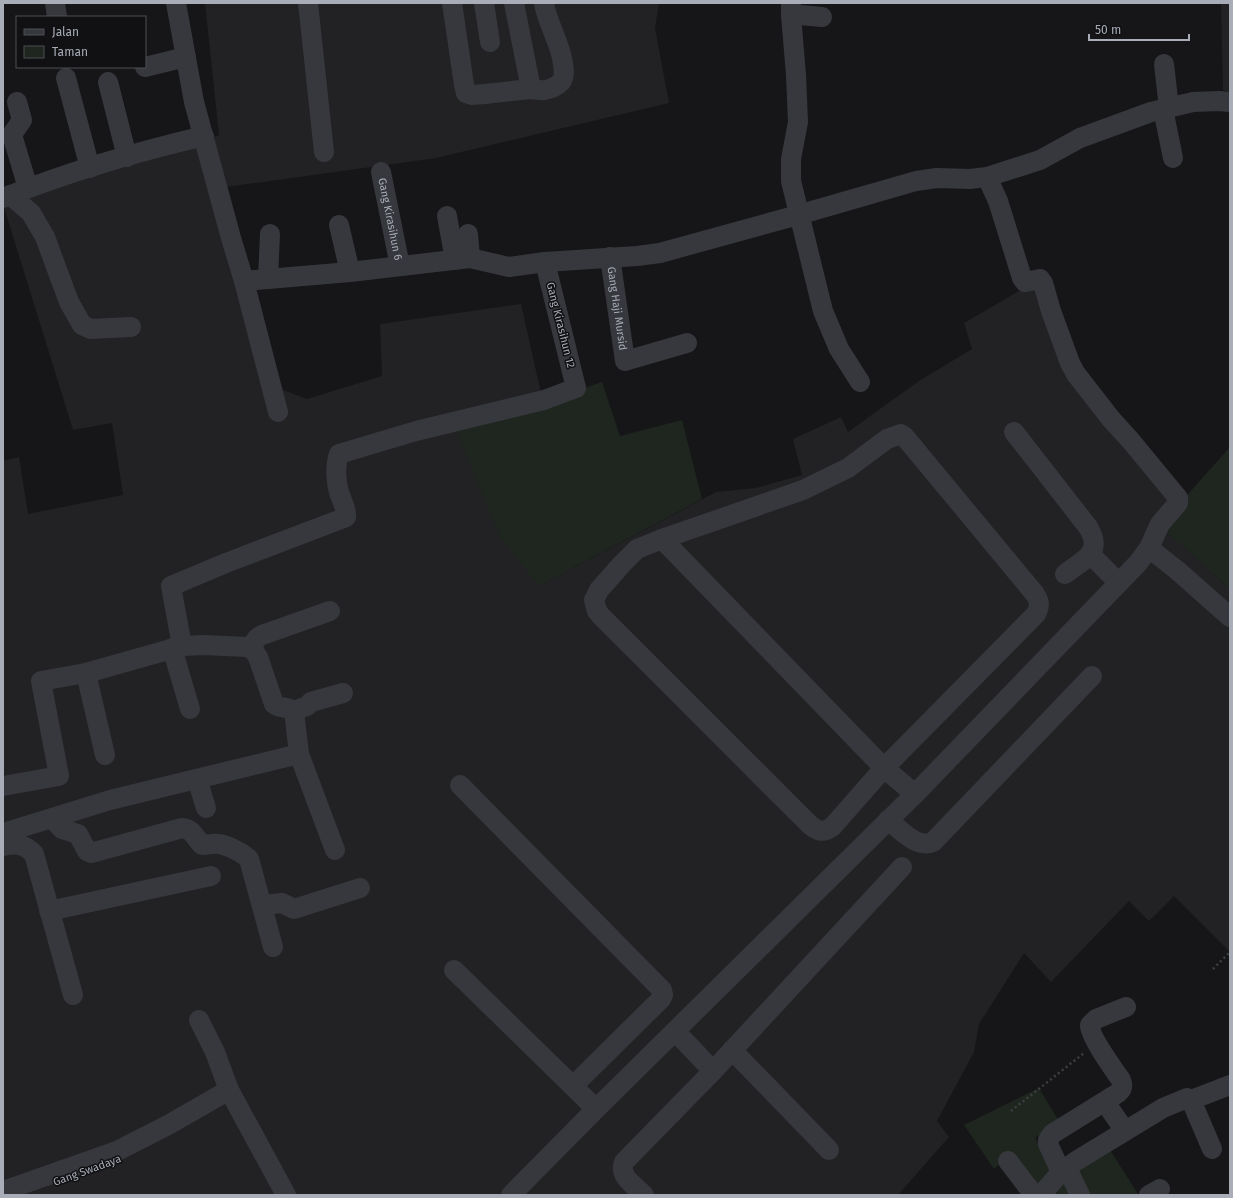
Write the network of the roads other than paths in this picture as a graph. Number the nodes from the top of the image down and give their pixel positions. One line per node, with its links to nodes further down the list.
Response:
1 (55, 3): 9 (street)
2 (176, 3): 12 (street)
3 (308, 3): 22 (street)
4 (452, 3): 17 (street)
5 (484, 3): 11 (street)
6 (514, 3): 17 (street)
7 (544, 3): 17 (street)
8 (791, 10): 10 (street); 30 (street)
9 (58, 16)
10 (822, 17)
11 (490, 42)
12 (186, 58): 14 (street); 21 (street)
13 (1164, 64): 20 (street)
14 (146, 67)
15 (66, 78): 25 (street)
16 (108, 82): 23 (street)
17 (531, 89)
18 (17, 102): 28 (street)
19 (1230, 102): 20 (street)
20 (1166, 109): 24 (street); 27 (street)
21 (204, 136): 23 (street); 41 (street)
22 (324, 152)
23 (127, 157): 25 (street)
24 (1173, 158)
25 (90, 168): 28 (street)
26 (381, 172): 38 (street, Gang Kirasihun 6)
27 (988, 177): 30 (street); 48 (street)
28 (28, 188): 29 (street)
29 (6, 197): 42 (street)
30 (798, 215): 35 (street); 44 (street)
31 (447, 216): 36 (street)
32 (339, 225): 39 (street)
33 (270, 234): 40 (street)
34 (468, 234): 36 (street)
35 (610, 257): 37 (street); 43 (street, Gang Haji Mursid)
36 (462, 259): 37 (street); 38 (street)
37 (545, 262): 54 (street, Gang Kirasihun 12)
38 (400, 266): 39 (street)
39 (350, 272): 40 (street)
40 (268, 279): 41 (street)
41 (244, 281): 45 (street)
42 (131, 327)
43 (687, 344)
44 (860, 382)
45 (278, 412)
46 (1014, 432): 49 (street)
47 (662, 539): 63 (street); 63 (street); 63 (street)
48 (1149, 548): 51 (street); 53 (street)
49 (1090, 554): 50 (street); 51 (street)
50 (1065, 574)
51 (1120, 583): 67 (street)
52 (330, 611): 55 (street)
53 (1230, 618)
54 (177, 647): 55 (street); 56 (street); 59 (street)
55 (254, 650): 60 (street)
56 (86, 673): 62 (street); 66 (street)
57 (1092, 676): 70 (street)
58 (343, 693): 60 (street)
59 (190, 709)
60 (294, 711): 61 (street)
61 (299, 754): 64 (street); 73 (street)
62 (105, 755)
63 (884, 768): 67 (street)
64 (196, 778): 68 (street); 69 (street)
65 (460, 785): 87 (street)
66 (3, 786)
67 (915, 794): 70 (street)
68 (206, 808)
69 (52, 818): 71 (street); 77 (street)
70 (888, 820): 84 (street)
71 (3, 833)
72 (3, 846): 78 (street)
73 (335, 850)
74 (902, 867): 85 (street)
75 (211, 876): 78 (street)
76 (360, 888): 77 (street)
77 (262, 905): 79 (street)
78 (49, 911): 81 (street)
79 (273, 946)
80 (454, 970): 87 (street)
81 (73, 995)
82 (1126, 1007): 91 (street)
83 (199, 1020): 89 (street)
84 (676, 1031): 86 (street); 92 (street)
85 (732, 1050): 86 (street); 95 (street)
86 (713, 1071): 103 (street)
87 (573, 1086): 92 (street)
88 (1230, 1086): 90 (street)
89 (229, 1090): 99 (street); 101 (street)
90 (1191, 1100): 93 (street); 94 (street)
91 (1105, 1102): 93 (street); 98 (street)
92 (596, 1109): 102 (street)
93 (1125, 1131): 98 (street)
94 (1212, 1149)
95 (829, 1150)
96 (135, 1152): 100 (street, Gang Swadaya)
97 (1008, 1161): 104 (street)
98 (1064, 1170): 105 (street); 106 (street)
99 (3, 1191)
100 (15, 1195)
101 (286, 1195)
102 (511, 1195)
103 (644, 1195)
104 (1034, 1195)
105 (1041, 1195)
106 (1080, 1195)

